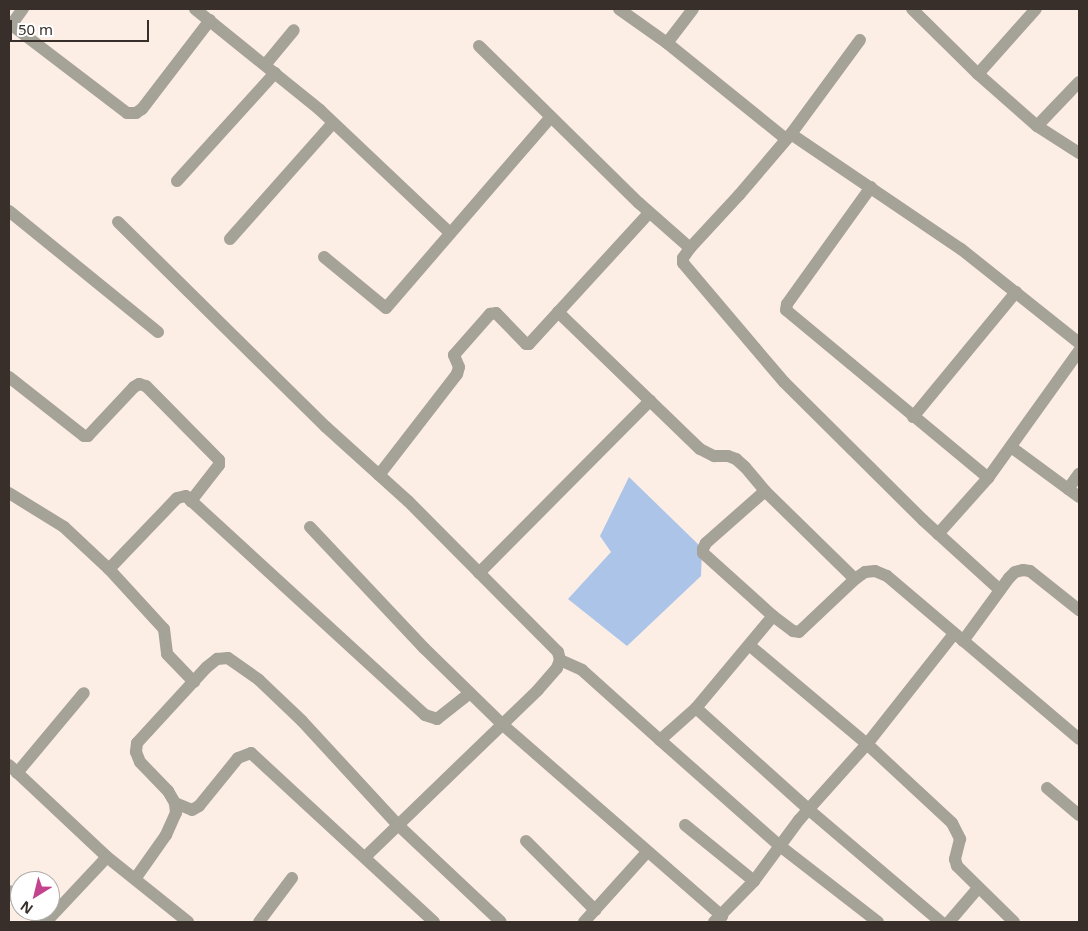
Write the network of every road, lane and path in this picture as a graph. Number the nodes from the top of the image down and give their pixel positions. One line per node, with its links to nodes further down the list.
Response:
1 (24, 9): 8 (street)
2 (195, 9): 7 (street)
3 (619, 9): 11 (street)
4 (693, 9): 11 (street)
5 (1036, 9): 14 (street)
6 (920, 11): 14 (street)
7 (210, 20): 8 (street); 13 (street)
8 (10, 26)
9 (294, 30): 13 (street)
10 (860, 40): 19 (street)
11 (667, 44): 19 (street)
12 (479, 46): 16 (street)
13 (270, 69): 17 (street); 21 (street)
14 (978, 74): 18 (street)
15 (1079, 82): 18 (street)
16 (550, 117): 24 (street); 26 (street)
17 (333, 123): 26 (street); 27 (street)
18 (1037, 126): 20 (street)
19 (788, 137): 22 (street); 28 (street)
20 (1079, 153)
21 (177, 181)
22 (871, 187): 30 (street); 37 (street)
23 (9, 211): 32 (street)
24 (650, 213): 28 (street); 31 (street)
25 (118, 222): 40 (street)
26 (450, 233): 29 (street)
27 (230, 239)
28 (690, 248): 48 (street)
29 (324, 257)
30 (1016, 292): 33 (street); 37 (street)
31 (558, 312): 36 (street); 40 (street)
32 (158, 332)
33 (1079, 343)
34 (1079, 351): 38 (street)
35 (9, 377): 46 (street)
36 (650, 401): 43 (street); 50 (street)
37 (913, 417): 41 (street)
38 (1011, 447): 41 (street); 42 (street)
39 (1079, 474): 42 (street)
40 (378, 476): 50 (street)
41 (988, 478): 48 (street)
42 (1068, 489): 45 (street)
43 (765, 491): 51 (street); 54 (street)
44 (9, 493): 49 (street)
45 (1079, 497)
46 (191, 501): 49 (street); 60 (street)
47 (310, 527): 60 (street)
48 (938, 534): 52 (street)
49 (109, 569): 58 (street)
50 (479, 573): 57 (street)
51 (855, 579): 54 (street); 55 (street)
52 (1000, 590): 53 (street); 55 (street)
53 (1079, 610)
54 (773, 616): 56 (street)
55 (958, 637): 63 (street); 65 (street)
56 (749, 645): 61 (street); 65 (street)
57 (560, 660): 62 (street); 64 (street)
58 (194, 682): 68 (street); 71 (street)
59 (84, 693): 66 (street)
60 (470, 693): 62 (street)
61 (696, 708): 64 (street); 69 (street)
62 (503, 725): 71 (street); 75 (street)
63 (1079, 739)
64 (660, 740): 74 (street)
65 (867, 744): 69 (street); 81 (street)
66 (13, 769): 76 (street)
67 (1047, 788): 70 (street)
68 (175, 803): 77 (street); 79 (street)
69 (808, 810): 74 (street); 91 (street)
70 (1079, 815)
71 (398, 825): 77 (street); 88 (street)
72 (686, 825): 80 (street)
73 (526, 841): 82 (street)
74 (780, 846): 80 (street); 90 (street)
75 (647, 852): 82 (street); 83 (street)
76 (107, 856): 79 (street); 84 (street)
77 (365, 857): 87 (street)
78 (292, 878): 86 (street)
79 (135, 879): 85 (street)
80 (754, 881): 83 (street)
81 (978, 888): 92 (street); 93 (street)
82 (594, 910): 89 (street)
83 (718, 919)
84 (46, 922)
85 (188, 922)
86 (259, 922)
87 (434, 922)
88 (501, 922)
89 (584, 922)
90 (878, 922)
91 (941, 922)
92 (949, 922)
93 (1014, 922)

